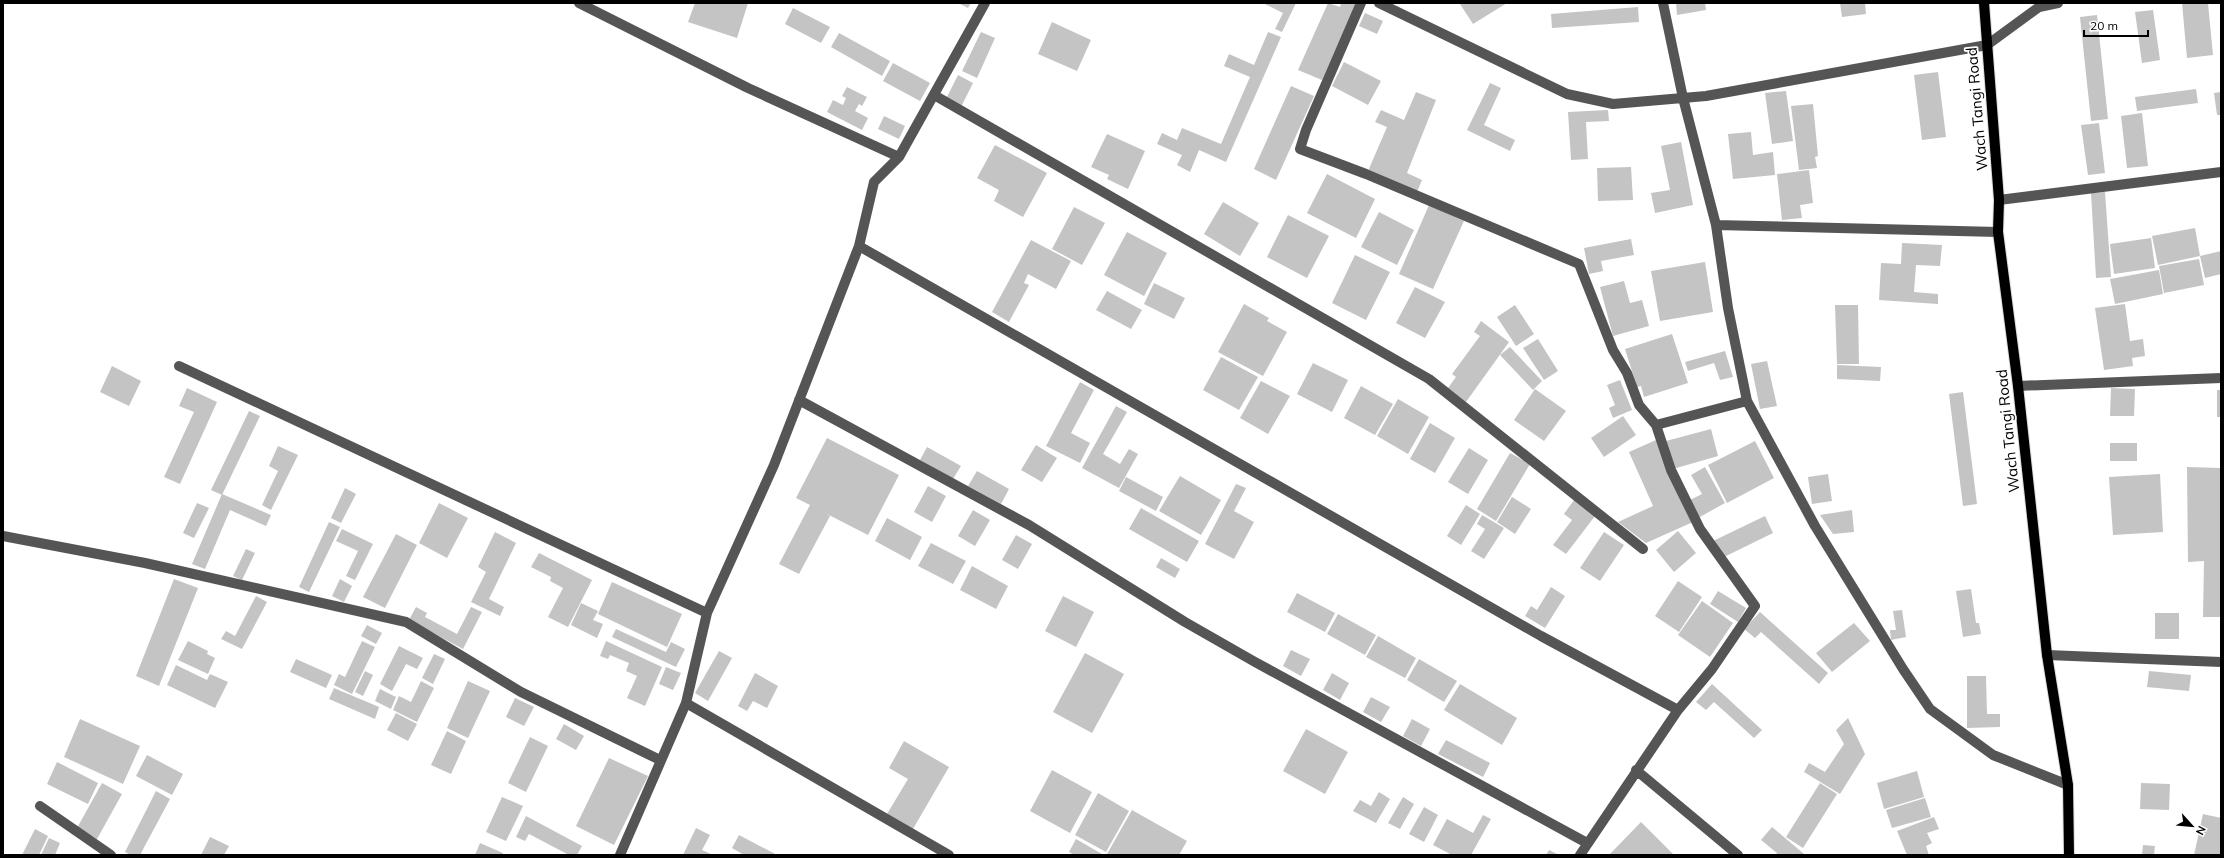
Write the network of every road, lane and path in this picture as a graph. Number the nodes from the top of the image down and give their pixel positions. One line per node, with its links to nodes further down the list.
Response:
1 (579, 3): 11 (street)
2 (986, 3): 9 (street)
3 (1361, 3): 22 (street)
4 (1379, 3): 10 (street)
5 (1663, 3): 10 (street)
6 (1984, 3): 8 (main road, Wach Tangi Road)
7 (2058, 3): 8 (street)
8 (1987, 45): 10 (street); 13 (main road, Wach Tangi Road)
9 (934, 95): 11 (street); 24 (street)
10 (1683, 98): 14 (street)
11 (899, 157): 16 (street)
12 (2221, 172): 13 (street)
13 (1999, 200): 15 (main road, Wach Tangi Road)
14 (1716, 225): 15 (street); 21 (street)
15 (1998, 232): 19 (main road, Wach Tangi Road)
16 (859, 246): 20 (street); 29 (street)
17 (179, 366): 25 (street)
18 (2221, 378): 19 (street)
19 (2018, 386): 26 (main road, Wach Tangi Road)
20 (799, 400): 25 (street); 34 (street)
21 (1748, 401): 22 (street); 32 (street)
22 (1656, 426): 29 (street)
23 (3, 536): 30 (street)
24 (1643, 549)
25 (708, 614): 28 (street)
26 (2047, 655): 27 (street); 32 (main road, Wach Tangi Road)
27 (2221, 662)
28 (686, 703): 30 (street); 37 (street)
29 (1678, 710): 31 (street)
30 (660, 760): 36 (street)
31 (1636, 770): 34 (street); 39 (street)
32 (2068, 785): 40 (main road, Wach Tangi Road)
33 (40, 806): 35 (street)
34 (1587, 843): 38 (street)
35 (111, 855)
36 (620, 855)
37 (949, 855)
38 (1580, 855)
39 (1738, 855)
40 (2069, 855)

